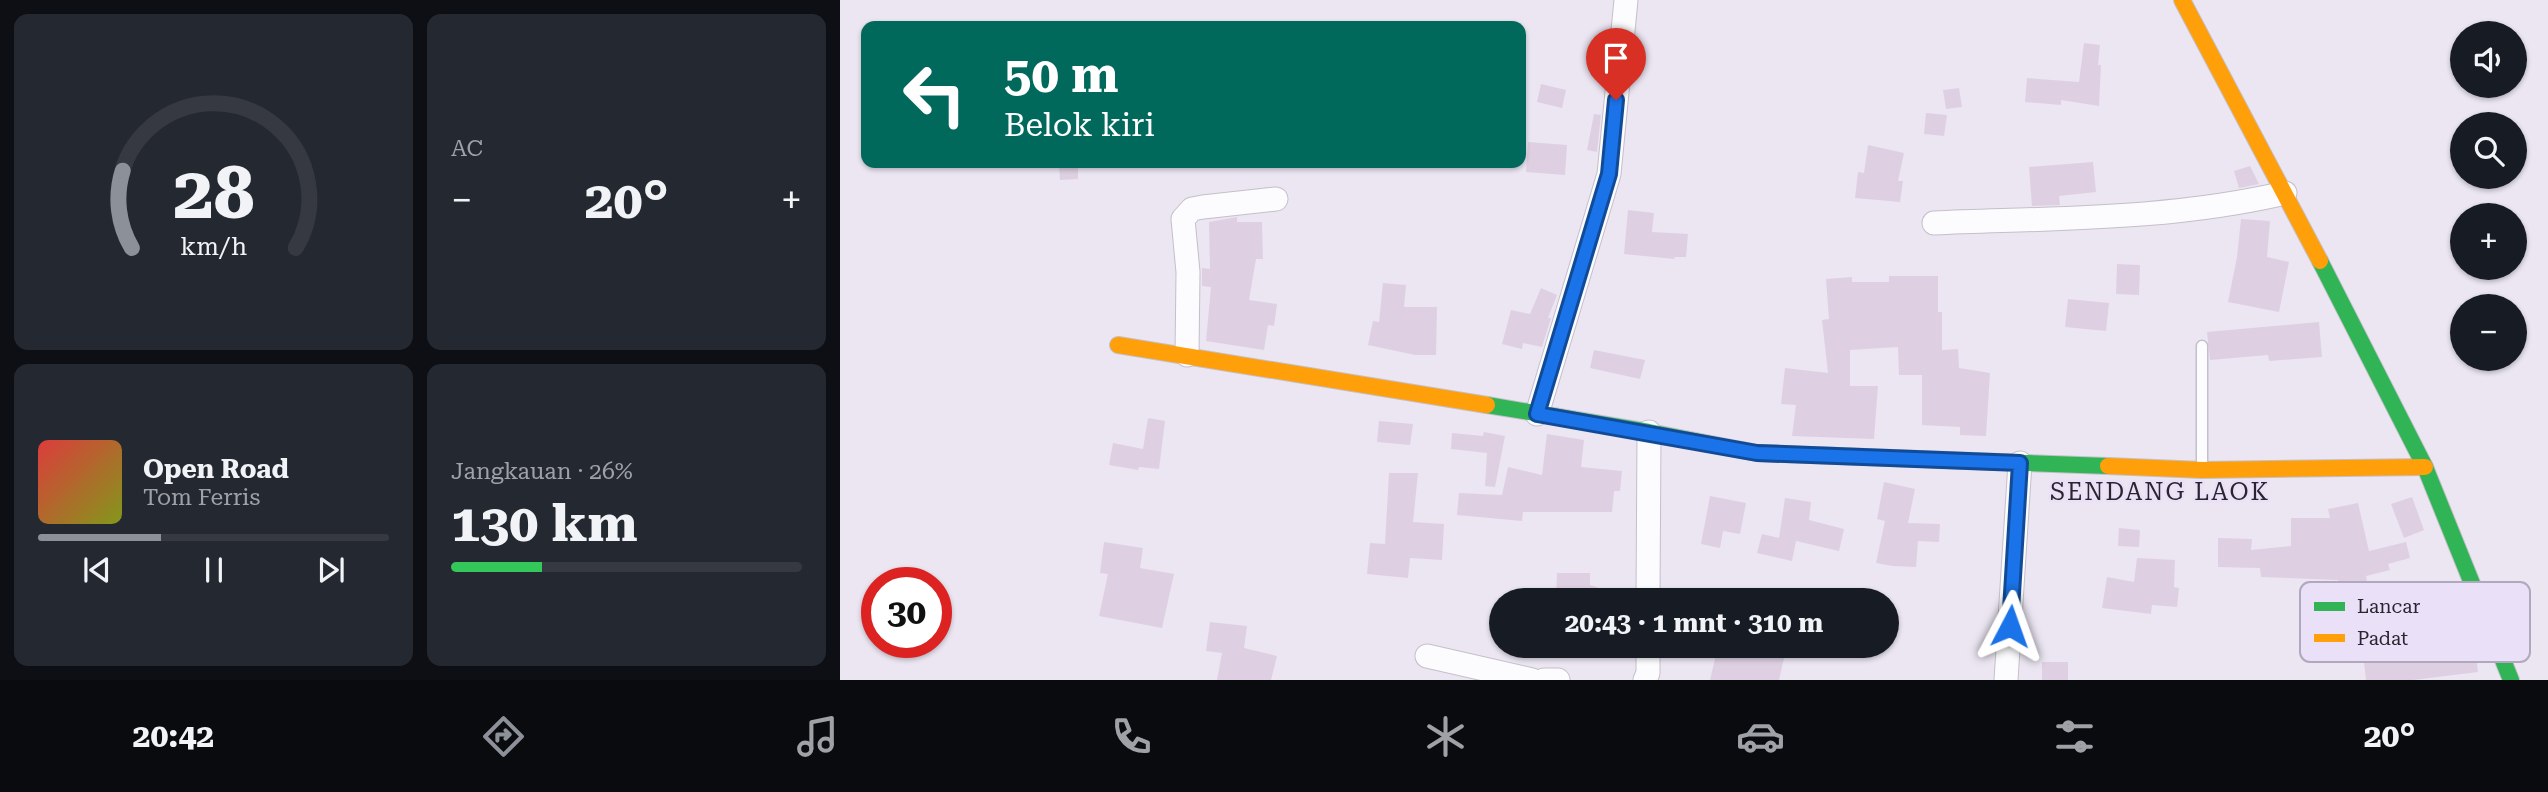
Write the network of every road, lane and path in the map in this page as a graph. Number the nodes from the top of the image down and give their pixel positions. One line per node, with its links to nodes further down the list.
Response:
1 (1626, 0): 9 (street)
2 (2182, 0): 3 (street)
3 (2285, 193): 5 (street); 12 (street)
4 (1276, 199): 8 (street)
5 (1934, 223)
6 (1118, 345): 8 (street)
7 (2202, 346): 13 (lane)
8 (1187, 355): 9 (street)
9 (1537, 414): 10 (street)
10 (1649, 432): 11 (street); 15 (street)
11 (2020, 463): 13 (street); 23 (street)
12 (2425, 467): 13 (street); 14 (street)
13 (2202, 470)
14 (2471, 582)
15 (1648, 588)
16 (1427, 656): 19 (street)
17 (1648, 658): 22 (street)
18 (2504, 662): 24 (street)
19 (1531, 680)
20 (1544, 680): 21 (street)
21 (1558, 680)
22 (1645, 680)
23 (2006, 680)
24 (2511, 680)

